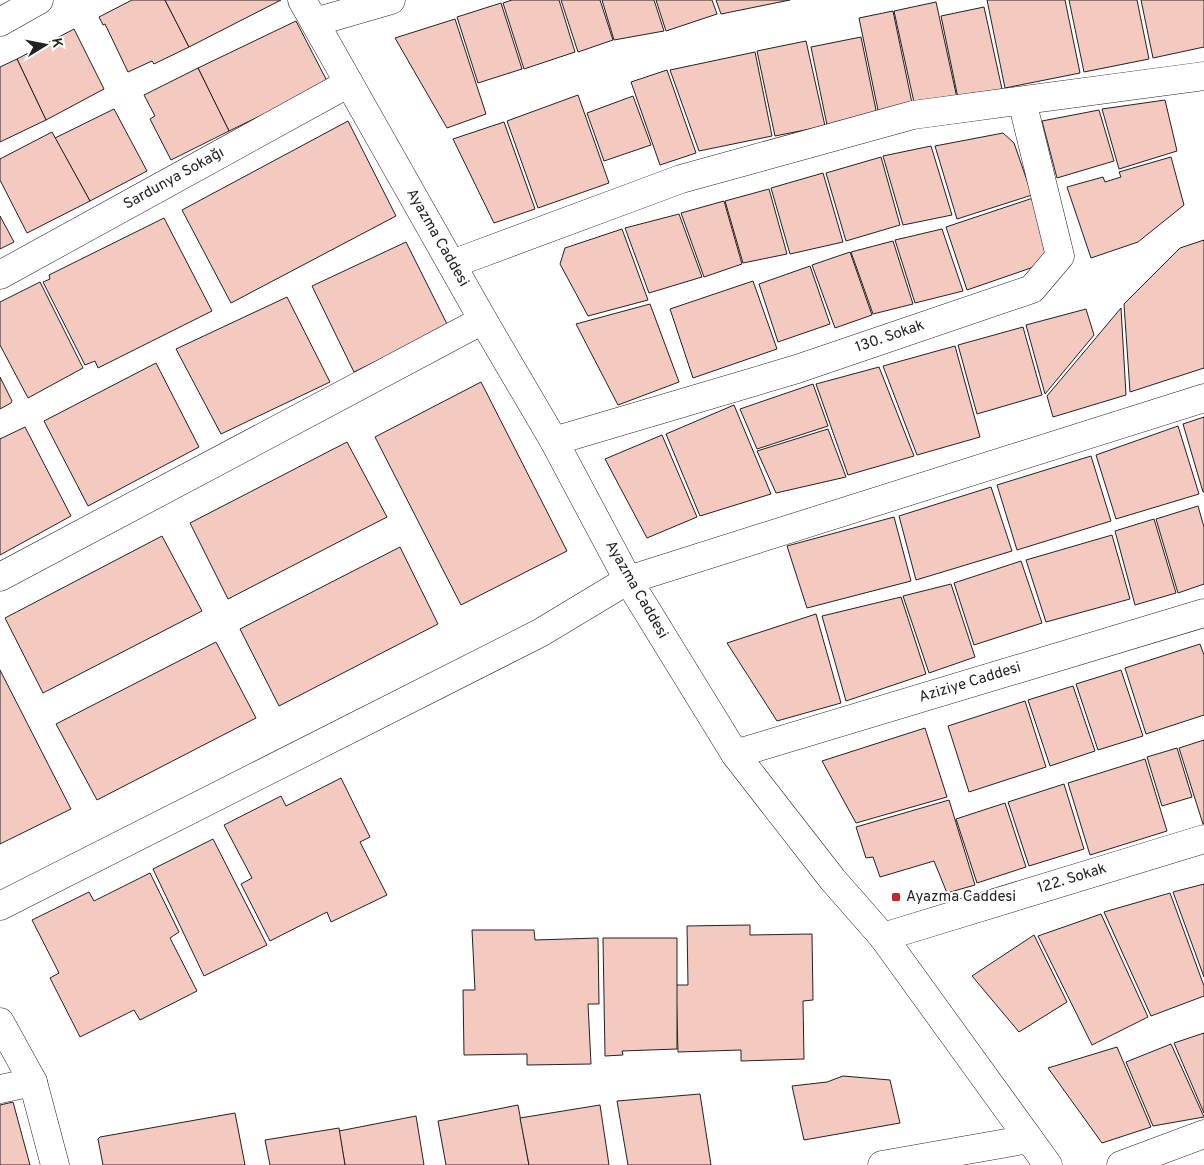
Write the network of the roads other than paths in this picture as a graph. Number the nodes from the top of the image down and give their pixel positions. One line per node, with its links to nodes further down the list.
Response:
1 (39, 0): 4 (street)
2 (391, 0): 3 (street)
3 (309, 11): 6 (street, Ayazma Caddesi)
4 (0, 22)
5 (1204, 76): 7 (street)
6 (349, 83): 8 (street, Ayazma Caddesi); 9 (street, Sardunya Sokağı)
7 (1022, 102): 8 (street); 12 (street, 130. Sokak)
8 (452, 264): 10 (street, Ayazma Caddesi)
9 (0, 275)
10 (483, 320): 12 (street, Ayazma Caddesi); 13 (street)
11 (1204, 398): 14 (street)
12 (554, 441): 14 (street, Ayazma Caddesi)
13 (0, 577)
14 (628, 580): 16 (street, Ayazma Caddesi); 18 (street)
15 (1204, 613): 16 (street, Aziziye Caddesi)
16 (735, 754): 19 (street, Ayazma Caddesi)
17 (1204, 839): 19 (street, 122. Sokak)
18 (0, 906)
19 (883, 937): 24 (street, Ayazma Caddesi)
20 (0, 1022): 21 (street)
21 (33, 1082): 22 (street); 25 (street)
22 (0, 1089)
23 (1204, 1134): 28 (street)
24 (1029, 1139): 26 (street); 27 (street, Ayazma Caddesi)
25 (55, 1165)
26 (882, 1165)
27 (1048, 1165)
28 (1121, 1165)

